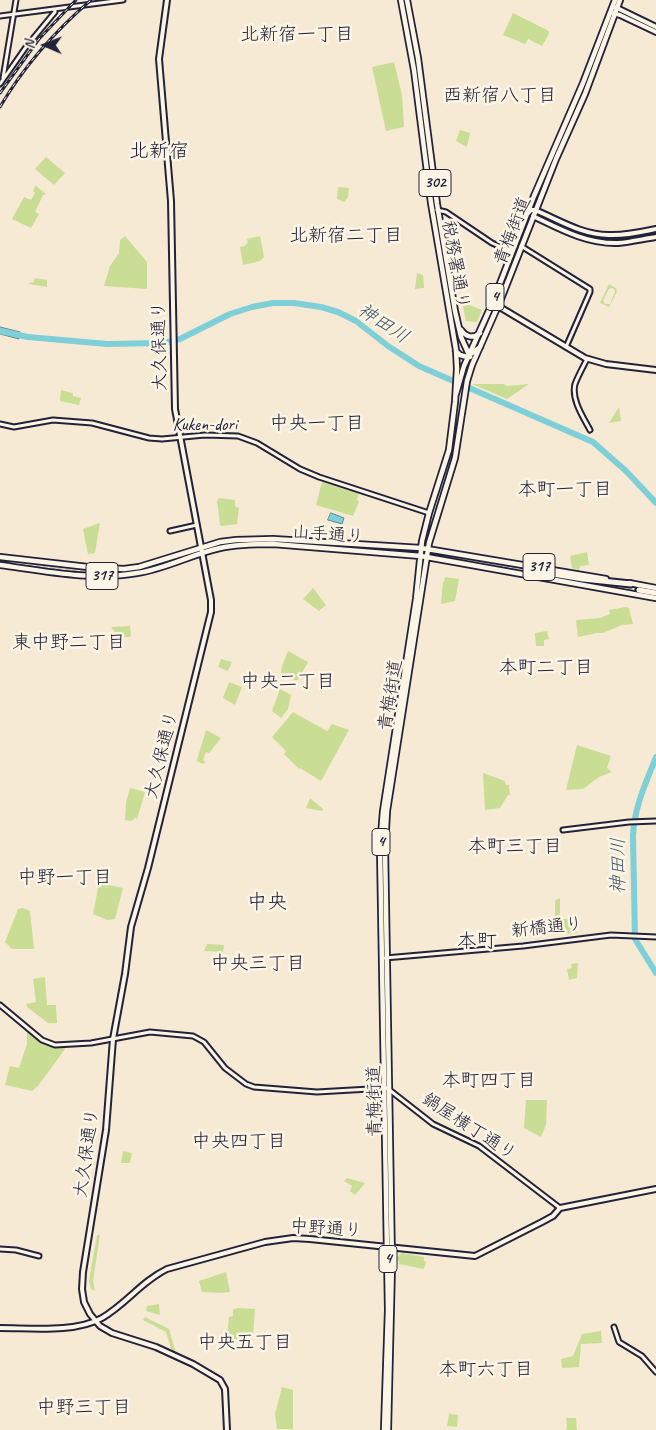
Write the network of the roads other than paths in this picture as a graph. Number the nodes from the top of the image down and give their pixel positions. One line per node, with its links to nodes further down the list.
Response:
1 (16, 0): 11 (street)
2 (123, 0): 9 (street)
3 (167, 0): 45 (main road, 大久保通り)
4 (401, 0): 16 (main road, 税務署通り / 302)
5 (407, 0): 10 (main road, 税務署通り / 302)
6 (615, 0): 8 (main road, 青梅街道 / 4)
7 (620, 0): 8 (main road, 青梅街道 / 4)
8 (615, 7): 12 (main road, 青梅街道 / 4); 14 (main road)
9 (55, 8): 11 (street); 19 (street)
10 (408, 8): 16 (main road); 17 (main road, 税務署通り / 302)
11 (15, 13): 13 (street); 19 (street)
12 (613, 13): 15 (main road); 22 (main road, 青梅街道 / 4); 24 (main road, 青梅街道 / 4)
13 (0, 16)
14 (656, 27)
15 (656, 32)
16 (407, 33): 18 (main road, 税務署通り / 302)
17 (416, 45): 18 (main road); 23 (main road, 税務署通り / 302)
18 (414, 67): 21 (main road, 税務署通り / 302)
19 (3, 80): 20 (street)
20 (0, 84)
21 (432, 210): 23 (street); 36 (main road, 税務署通り / 302)
22 (535, 210): 24 (main road); 25 (main road, 青梅街道 / 4); 26 (main road)
23 (438, 211): 29 (street); 32 (main road, 税務署通り / 302)
24 (527, 214): 25 (main road); 29 (main road, 青梅街道 / 4)
25 (533, 216): 27 (main road); 28 (main road, 青梅街道 / 4)
26 (656, 229)
27 (656, 237)
28 (521, 246): 31 (main road, 青梅街道 / 4); 35 (street)
29 (512, 252): 30 (main road, 青梅街道 / 4)
30 (492, 304): 31 (main road); 33 (main road, 青梅街道 / 4)
31 (498, 307): 34 (main road, 青梅街道 / 4); 35 (main road)
32 (458, 324): 33 (main road); 37 (main road, 税務署通り / 302)
33 (480, 333): 37 (main road, 青梅街道 / 4)
34 (481, 346): 37 (main road); 39 (main road, 青梅街道 / 4)
35 (566, 346): 38 (main road)
36 (456, 350): 37 (main road); 41 (main road, 税務署通り / 302)
37 (469, 356): 39 (main road, 税務署通り / 302); 41 (main road, 青梅街道 / 4)
38 (587, 358): 40 (main road); 44 (street)
39 (472, 365): 42 (main road, 青梅街道 / 4)
40 (656, 370)
41 (458, 378): 42 (main road, 青梅街道 / 4)
42 (459, 388): 46 (main road, 青梅街道 / 4); 52 (main road, 青梅街道 / 4)
43 (0, 424): 45 (street, Kuken-dori)
44 (590, 430)
45 (179, 438): 46 (street, Kuken-dori); 47 (main road, 大久保通り)
46 (429, 513): 51 (main road, 青梅街道 / 4)
47 (197, 525): 48 (street); 49 (main road, 大久保通り)
48 (170, 531)
49 (201, 547): 50 (main road, 山手通り / 317); 53 (main road, 大久保通り); 56 (main road, 山手通り / 317)
50 (404, 547): 51 (main road, 山手通り / 317); 54 (main road)
51 (421, 548): 52 (main road, 山手通り / 317); 55 (main road, 青梅街道 / 4)
52 (428, 549): 57 (main road, 青梅街道 / 4); 59 (main road, 山手通り / 317)
53 (202, 553): 54 (main road, 山手通り / 317); 58 (main road, 山手通り / 317); 70 (main road, 大久保通り)
54 (404, 554): 55 (main road, 山手通り / 317)
55 (421, 556): 57 (main road, 山手通り / 317); 68 (main road, 青梅街道 / 4)
56 (0, 557)
57 (426, 557): 59 (main road, 山手通り / 317); 68 (main road, 青梅街道 / 4)
58 (0, 565)
59 (546, 573): 60 (highway); 64 (main road, 山手通り / 317)
60 (631, 584): 61 (main road)
61 (656, 588)
62 (639, 590): 63 (highway)
63 (656, 593)
64 (656, 598)
65 (656, 821): 66 (street)
66 (563, 830)
67 (656, 937): 68 (street, 新橋通り)
68 (384, 958): 71 (main road, 青梅街道 / 4)
69 (0, 1005): 70 (street)
70 (113, 1039): 71 (street); 77 (main road, 大久保通り)
71 (386, 1088): 73 (street, 鍋屋横丁通り); 74 (main road, 青梅街道 / 4)
72 (656, 1189): 73 (main road, 中野通り)
73 (560, 1208): 74 (main road, 中野通り)
74 (390, 1247): 77 (main road, 中野通り); 82 (main road, 青梅街道 / 4); 83 (main road, 青梅街道 / 4)
75 (0, 1249): 76 (street)
76 (39, 1256)
77 (95, 1321): 79 (main road, 中野通り); 81 (main road)
78 (614, 1327): 80 (street)
79 (0, 1328)
80 (656, 1372)
81 (227, 1430)
82 (384, 1430)
83 (388, 1430)

